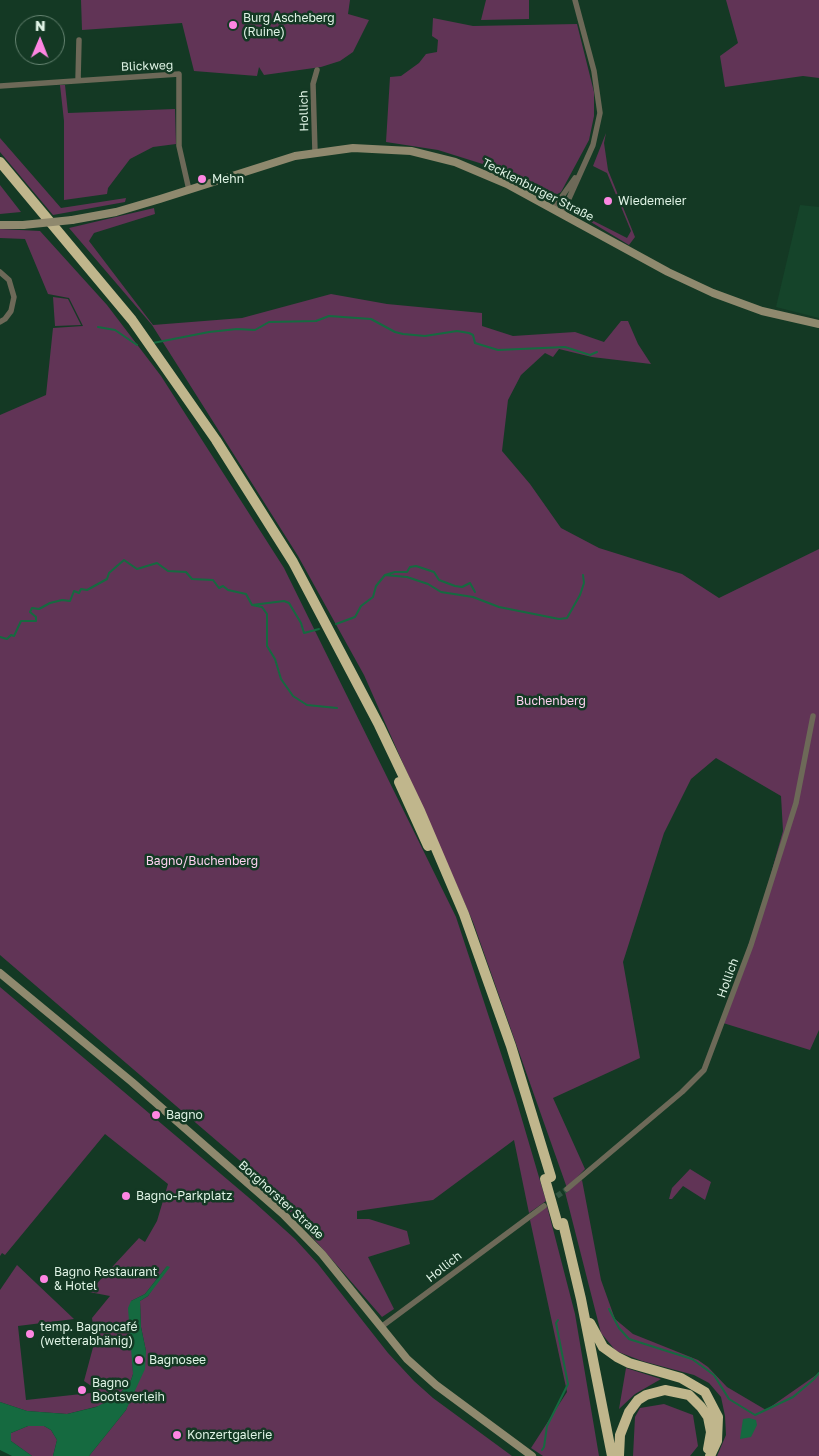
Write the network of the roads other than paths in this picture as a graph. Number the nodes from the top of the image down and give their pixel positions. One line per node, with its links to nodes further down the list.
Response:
1 (575, 0): 9 (street)
2 (79, 40): 4 (street)
3 (317, 70): 6 (street, Hollich)
4 (78, 80): 5 (street, Blickweg); 10 (street, Blickweg)
5 (0, 86)
6 (315, 152): 10 (main road, Tecklenburger Straße); 11 (main road, Tecklenburger Straße)
7 (0, 162): 19 (highway)
8 (0, 170): 19 (highway)
9 (580, 173): 11 (street); 12 (street)
10 (189, 190): 13 (main road, Tecklenburger Straße, bridge)
11 (553, 209): 12 (main road, Tecklenburger Straße)
12 (562, 214): 16 (main road, Tecklenburger Straße)
13 (0, 225)
14 (0, 272): 15 (street)
15 (0, 322)
16 (819, 324)
17 (813, 716): 20 (street, Hollich)
18 (0, 973): 24 (main road, Borghorster Straße)
19 (548, 1178): 22 (highway, bridge)
20 (567, 1189)
21 (544, 1206): 24 (street, Hollich)
22 (560, 1224): 23 (highway); 26 (highway)
23 (582, 1299): 27 (highway); 30 (highway)
24 (381, 1327): 25 (main road, Borghorster Straße)
25 (532, 1456)
26 (605, 1456)
27 (612, 1456)
28 (619, 1456): 29 (highway)
29 (706, 1456)
30 (710, 1456)

